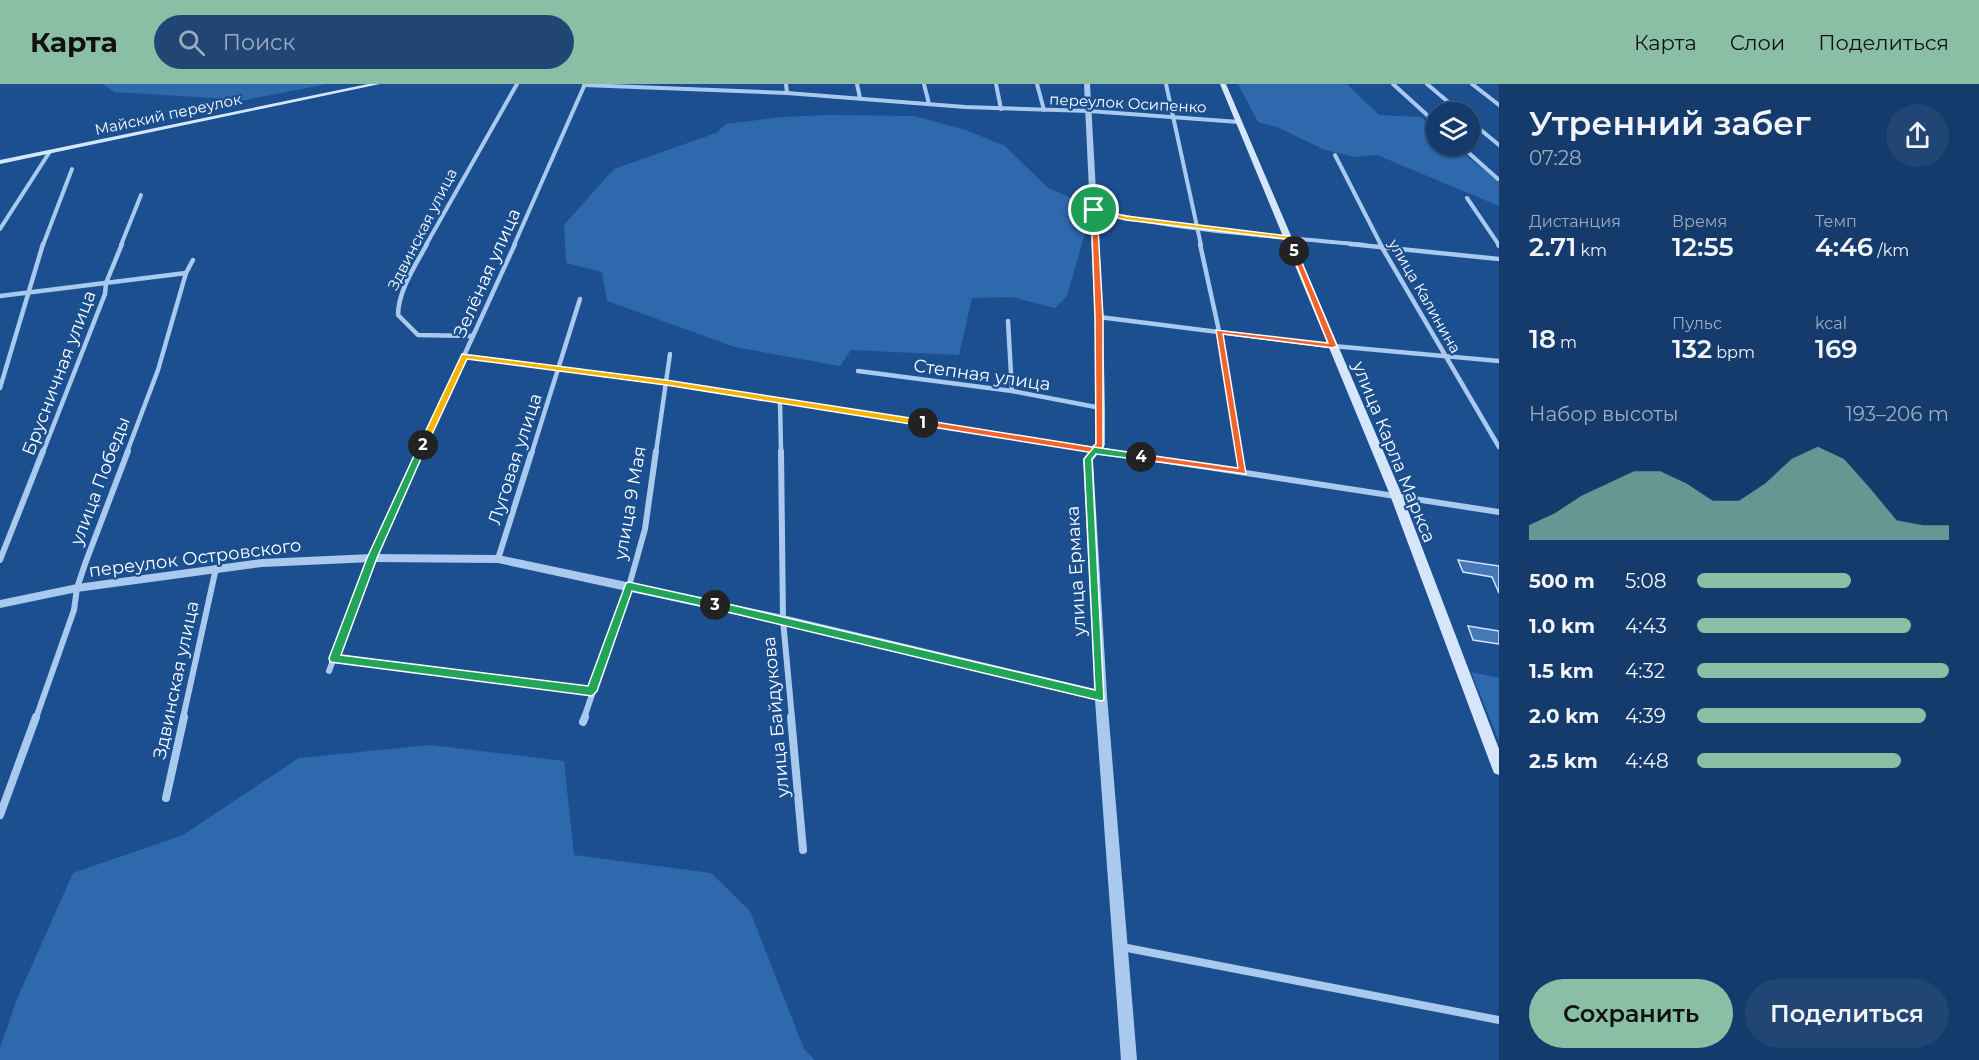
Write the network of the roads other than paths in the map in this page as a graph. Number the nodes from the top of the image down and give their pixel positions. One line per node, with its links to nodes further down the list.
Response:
1 (377, 84): 30 (main road, Майский переулок)
2 (517, 84): 54 (street, Здвинская улица)
3 (692, 84): 16 (street)
4 (786, 84): 17 (street)
5 (858, 84): 18 (street)
6 (924, 84): 20 (street)
7 (996, 84): 22 (street)
8 (1037, 84): 23 (street)
9 (1087, 84): 24 (street, улица Ермака)
10 (1166, 84): 26 (street)
11 (1223, 84): 27 (main road, улица Карла Маркса)
12 (1393, 84): 25 (street)
13 (1427, 84): 19 (street)
14 (1473, 84): 21 (street)
15 (584, 85): 16 (street, переулок Осипенко); 54 (street, Зелёная улица)
16 (691, 90): 17 (street, переулок Осипенко)
17 (788, 93): 18 (street, переулок Осипенко)
18 (860, 98): 20 (street, переулок Осипенко)
19 (1448, 102)
20 (930, 104): 22 (street, переулок Осипенко)
21 (1499, 105)
22 (1001, 108): 23 (street, переулок Осипенко)
23 (1044, 110): 24 (street, переулок Осипенко)
24 (1089, 111): 26 (street, переулок Осипенко); 38 (street, улица Ермака)
25 (1426, 114)
26 (1174, 116): 27 (street, переулок Осипенко); 39 (street)
27 (1239, 122): 41 (main road, улица Карла Маркса)
28 (1480, 130): 29 (street)
29 (1499, 146)
30 (49, 153): 33 (main road, Майский переулок); 40 (street)
31 (1335, 155): 43 (street, улица Калинина)
32 (1472, 156): 35 (street)
33 (0, 162)
34 (72, 169): 48 (street)
35 (1498, 179)
36 (141, 195): 47 (street, Брусничная улица)
37 (1467, 198): 42 (street)
38 (1094, 210): 39 (street); 51 (street, улица Ермака)
39 (1196, 227): 41 (street); 53 (street)
40 (0, 229)
41 (1289, 238): 43 (street); 55 (main road, улица Карла Маркса)
42 (1499, 246)
43 (1382, 247): 44 (street); 57 (street, улица Калинина)
44 (1499, 259)
45 (194, 260): 46 (street, улица Победы)
46 (186, 273): 47 (street); 77 (street, улица Победы)
47 (106, 283): 48 (street); 74 (street, Брусничная улица)
48 (26, 295): 49 (street); 63 (street)
49 (0, 296)
50 (580, 299): 60 (street, Луговая улица)
51 (1099, 317): 53 (street); 66 (street, улица Ермака)
52 (1008, 321): 64 (street)
53 (1219, 331): 55 (street); 69 (street)
54 (473, 336): 58 (street, Зелёная улица)
55 (1333, 346): 57 (street); 70 (main road, улица Карла Маркса)
56 (670, 354): 62 (street, улица 9 Мая)
57 (1445, 355): 59 (street); 67 (street, улица Калинина)
58 (464, 356): 60 (street); 72 (street, Зелёная улица)
59 (1499, 361)
60 (560, 368): 62 (street); 73 (street, Луговая улица)
61 (858, 371): 64 (street, Степная улица)
62 (666, 382): 65 (street); 76 (street, улица 9 Мая)
63 (0, 388)
64 (1012, 391): 66 (street, Степная улица)
65 (780, 400): 68 (street); 79 (street, улица Байдукова)
66 (1101, 408): 68 (street, улица Ермака)
67 (1499, 447)
68 (1094, 450): 69 (street); 83 (street, улица Ермака)
69 (1243, 472): 70 (street)
70 (1395, 495): 71 (street); 85 (main road, улица Карла Маркса)
71 (1499, 512)
72 (372, 558): 73 (street, переулок Островского); 75 (street, переулок Островского); 80 (street, Зелёная улица)
73 (498, 559): 76 (street, переулок Островского)
74 (0, 560)
75 (216, 568): 77 (street, переулок Островского); 86 (street, Здвинская улица)
76 (629, 586): 79 (street, переулок Островского); 82 (street, улица 9 Мая)
77 (77, 588): 78 (street, переулок Островского); 87 (street, улица Победы)
78 (0, 604)
79 (783, 620): 83 (street, переулок Островского); 88 (street, улица Байдукова)
80 (334, 658): 81 (street, Зелёная улица); 82 (street)
81 (329, 671)
82 (592, 691): 84 (street, улица 9 Мая)
83 (1101, 696): 89 (street, улица Ермака)
84 (584, 722)
85 (1499, 768)
86 (166, 798)
87 (0, 815)
88 (803, 850)
89 (1119, 946): 90 (street); 91 (street, улица Ермака)
90 (1499, 1020)
91 (1129, 1060)

